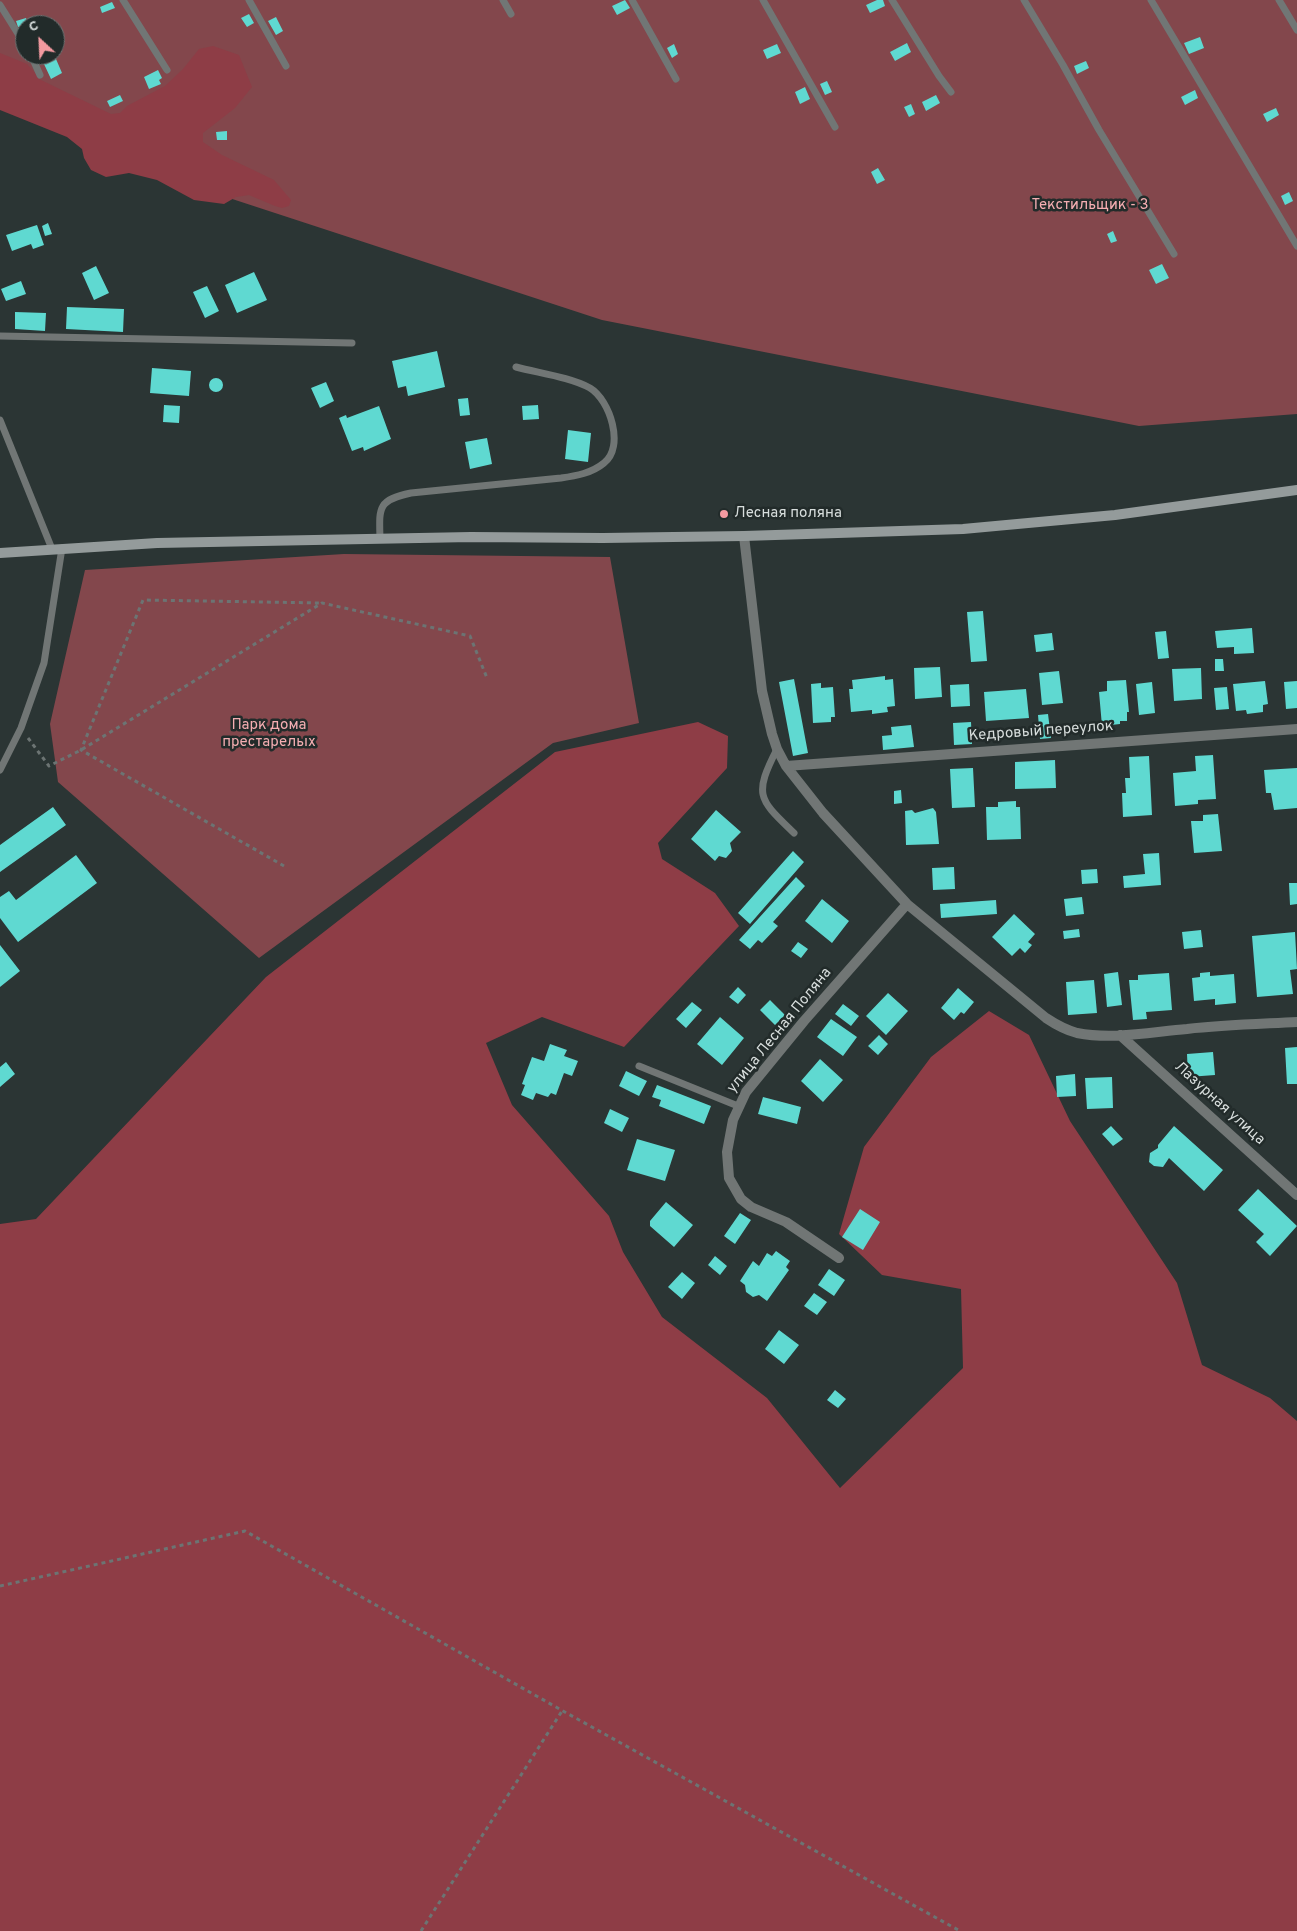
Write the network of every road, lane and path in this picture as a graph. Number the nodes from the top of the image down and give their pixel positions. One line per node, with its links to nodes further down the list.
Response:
1 (123, 0): 16 (lane)
2 (249, 0): 15 (lane)
3 (503, 0): 11 (lane)
4 (632, 0): 18 (lane)
5 (763, 0): 20 (lane)
6 (892, 0): 19 (lane)
7 (1024, 0): 22 (lane)
8 (1151, 0): 21 (lane)
9 (1279, 0): 13 (lane)
10 (0, 5): 12 (lane)
11 (511, 14)
12 (15, 29)
13 (1297, 30)
14 (36, 65): 17 (lane)
15 (286, 66)
16 (167, 70)
17 (40, 75)
18 (676, 79)
19 (951, 92)
20 (835, 127)
21 (1297, 246)
22 (1174, 254)
23 (0, 336): 24 (lane)
24 (352, 343)
25 (516, 367): 29 (lane)
26 (0, 420): 30 (lane)
27 (1297, 490): 28 (main road)
28 (744, 536): 29 (main road); 36 (street)
29 (380, 538): 30 (main road)
30 (57, 549): 31 (main road); 34 (lane)
31 (0, 553)
32 (322, 603): 33 (path); 37 (path); 37 (path)
33 (487, 678)
34 (21, 728): 37 (path); 39 (lane)
35 (1297, 729): 38 (street, Кедровый переулок)
36 (777, 749): 38 (street); 40 (lane)
37 (81, 750): 41 (path)
38 (786, 766): 42 (street)
39 (0, 770)
40 (794, 833)
41 (284, 866)
42 (907, 904): 44 (street); 46 (street, улица Лесная Поляна)
43 (1297, 1022): 44 (street)
44 (1120, 1035): 47 (street, Лазурная улица)
45 (639, 1066): 46 (lane)
46 (738, 1106): 48 (street, улица Лесная Поляна)
47 (1297, 1195)
48 (839, 1258)
49 (0, 1586): 50 (path)
50 (562, 1710): 51 (path); 52 (path)
51 (421, 1931)
52 (960, 1931)

